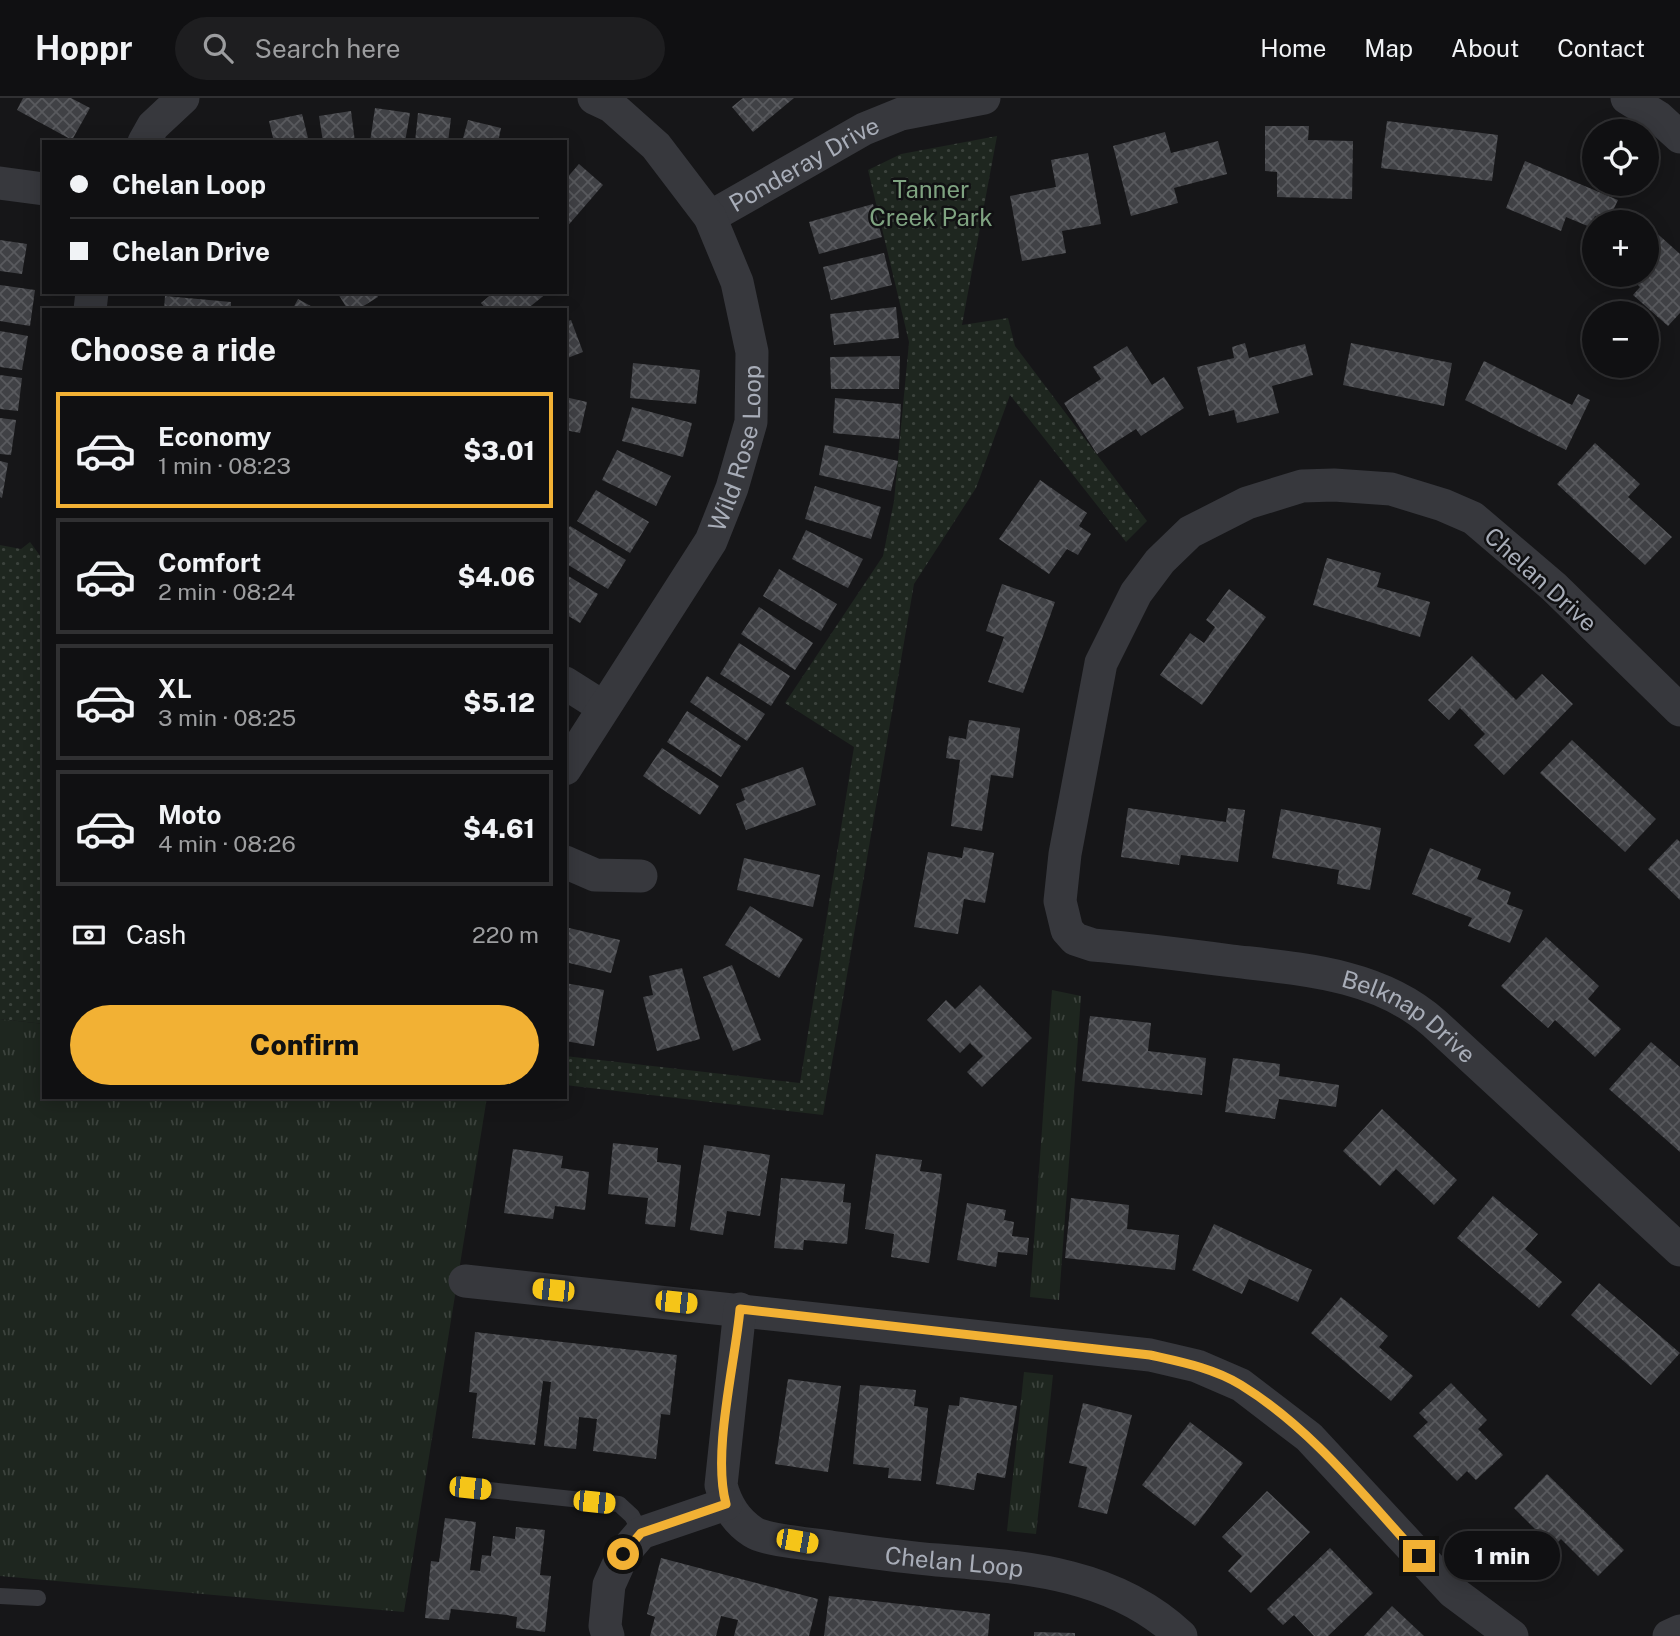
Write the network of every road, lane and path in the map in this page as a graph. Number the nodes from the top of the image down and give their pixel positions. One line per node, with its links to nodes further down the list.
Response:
1 (183, 98): 6 (street)
2 (984, 98): 9 (street, Ponderay Drive)
3 (1627, 98): 5 (street)
4 (608, 101): 9 (street, Wild Rose Loop)
5 (1680, 137)
6 (145, 140)
7 (0, 183): 8 (street)
8 (42, 189)
9 (710, 217): 11 (street, Wild Rose Loop)
10 (567, 684): 11 (street)
11 (603, 707): 13 (street, Wild Rose Loop)
12 (1680, 710): 16 (street, Chelan Drive)
13 (567, 766)
14 (567, 863): 15 (street)
15 (641, 876)
16 (1067, 930): 17 (street, Belknap Drive)
17 (1680, 1250)
18 (465, 1281): 19 (street)
19 (740, 1309): 21 (street); 26 (street)
20 (470, 1488): 22 (lane)
21 (726, 1504): 22 (street); 28 (street, Chelan Loop)
22 (641, 1533): 27 (street)
23 (0, 1596): 24 (lane)
24 (38, 1598)
25 (1680, 1631): 29 (street)
26 (1508, 1635)
27 (608, 1636)
28 (1181, 1636)
29 (1669, 1636)

